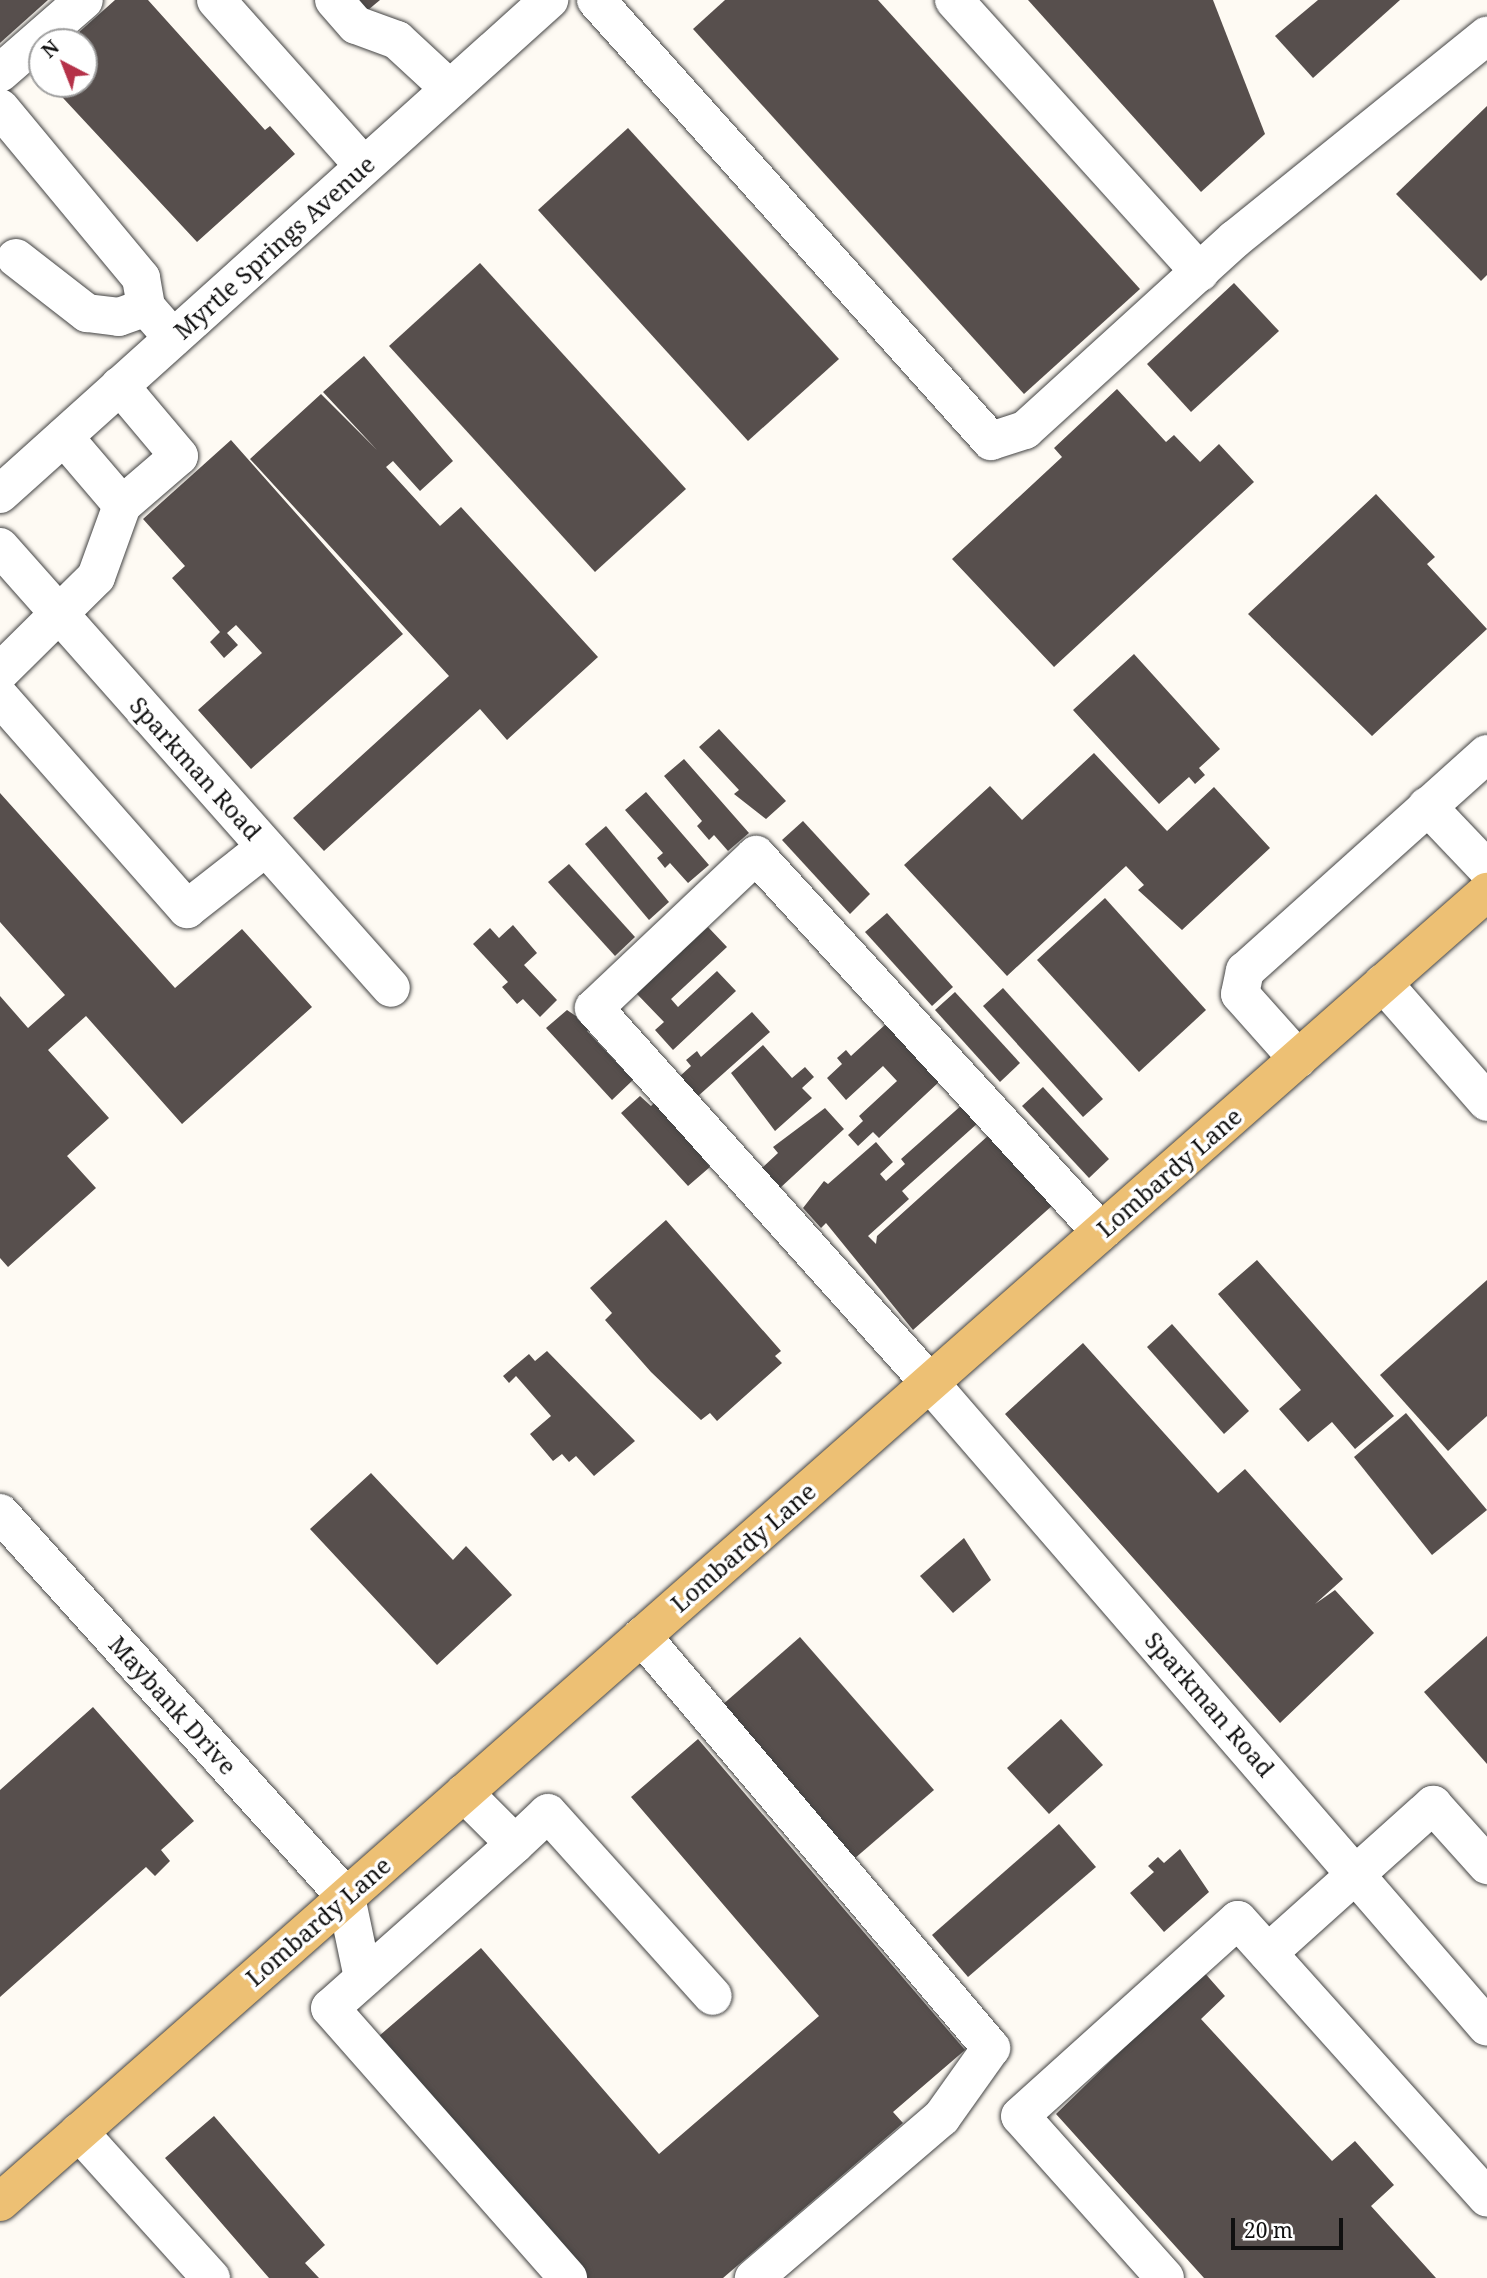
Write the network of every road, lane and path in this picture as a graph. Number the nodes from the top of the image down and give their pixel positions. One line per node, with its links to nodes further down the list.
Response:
1 (85, 0): 8 (street)
2 (216, 0): 11 (street)
3 (334, 0): 9 (street)
4 (549, 0): 9 (street, Myrtle Springs Avenue)
5 (596, 0): 13 (street)
6 (954, 0): 13 (street)
7 (1487, 36): 13 (street)
8 (0, 74)
9 (450, 89): 11 (street, Myrtle Springs Avenue)
10 (0, 108): 14 (street)
11 (364, 166): 15 (street, Myrtle Springs Avenue)
12 (16, 258): 14 (street)
13 (1200, 272)
14 (146, 307): 15 (street)
15 (173, 338): 16 (street, Myrtle Springs Avenue)
16 (120, 386): 17 (street, Myrtle Springs Avenue); 19 (street)
17 (64, 436): 18 (street, Myrtle Springs Avenue); 19 (street)
18 (0, 494)
19 (122, 505): 21 (street)
20 (0, 547): 21 (street, Sparkman Road)
21 (57, 611): 22 (street); 26 (street, Sparkman Road)
22 (0, 672)
23 (0, 697): 26 (street)
24 (1487, 754): 25 (street)
25 (1427, 806): 27 (street); 31 (street)
26 (266, 847): 30 (street, Sparkman Road)
27 (1487, 869)
28 (1487, 892): 29 (main road, Lombardy Lane)
29 (1383, 984): 31 (main road, Lombardy Lane); 32 (street)
30 (391, 988)
31 (1298, 1059): 33 (main road, Lombardy Lane)
32 (1487, 1102)
33 (1101, 1232): 34 (main road, Lombardy Lane); 34 (street, Sparkman Road)
34 (930, 1382): 36 (main road, Lombardy Lane); 40 (street, Sparkman Road)
35 (0, 1513): 41 (street, Maybank Drive)
36 (642, 1636): 37 (main road, Lombardy Lane); 51 (street)
37 (464, 1793): 38 (street); 41 (main road, Lombardy Lane)
38 (515, 1844): 43 (street); 44 (street)
39 (1487, 1865): 40 (street)
40 (1357, 1873): 42 (street); 45 (street, Sparkman Road)
41 (346, 1897): 43 (street); 46 (main road, Lombardy Lane)
42 (1268, 1953): 47 (street); 52 (street)
43 (363, 1978): 50 (street)
44 (713, 1996)
45 (1487, 2027)
46 (79, 2132): 48 (main road, Lombardy Lane); 49 (street)
47 (1487, 2198)
48 (0, 2202)
49 (211, 2278)
50 (568, 2278)
51 (754, 2278)
52 (1165, 2278)

